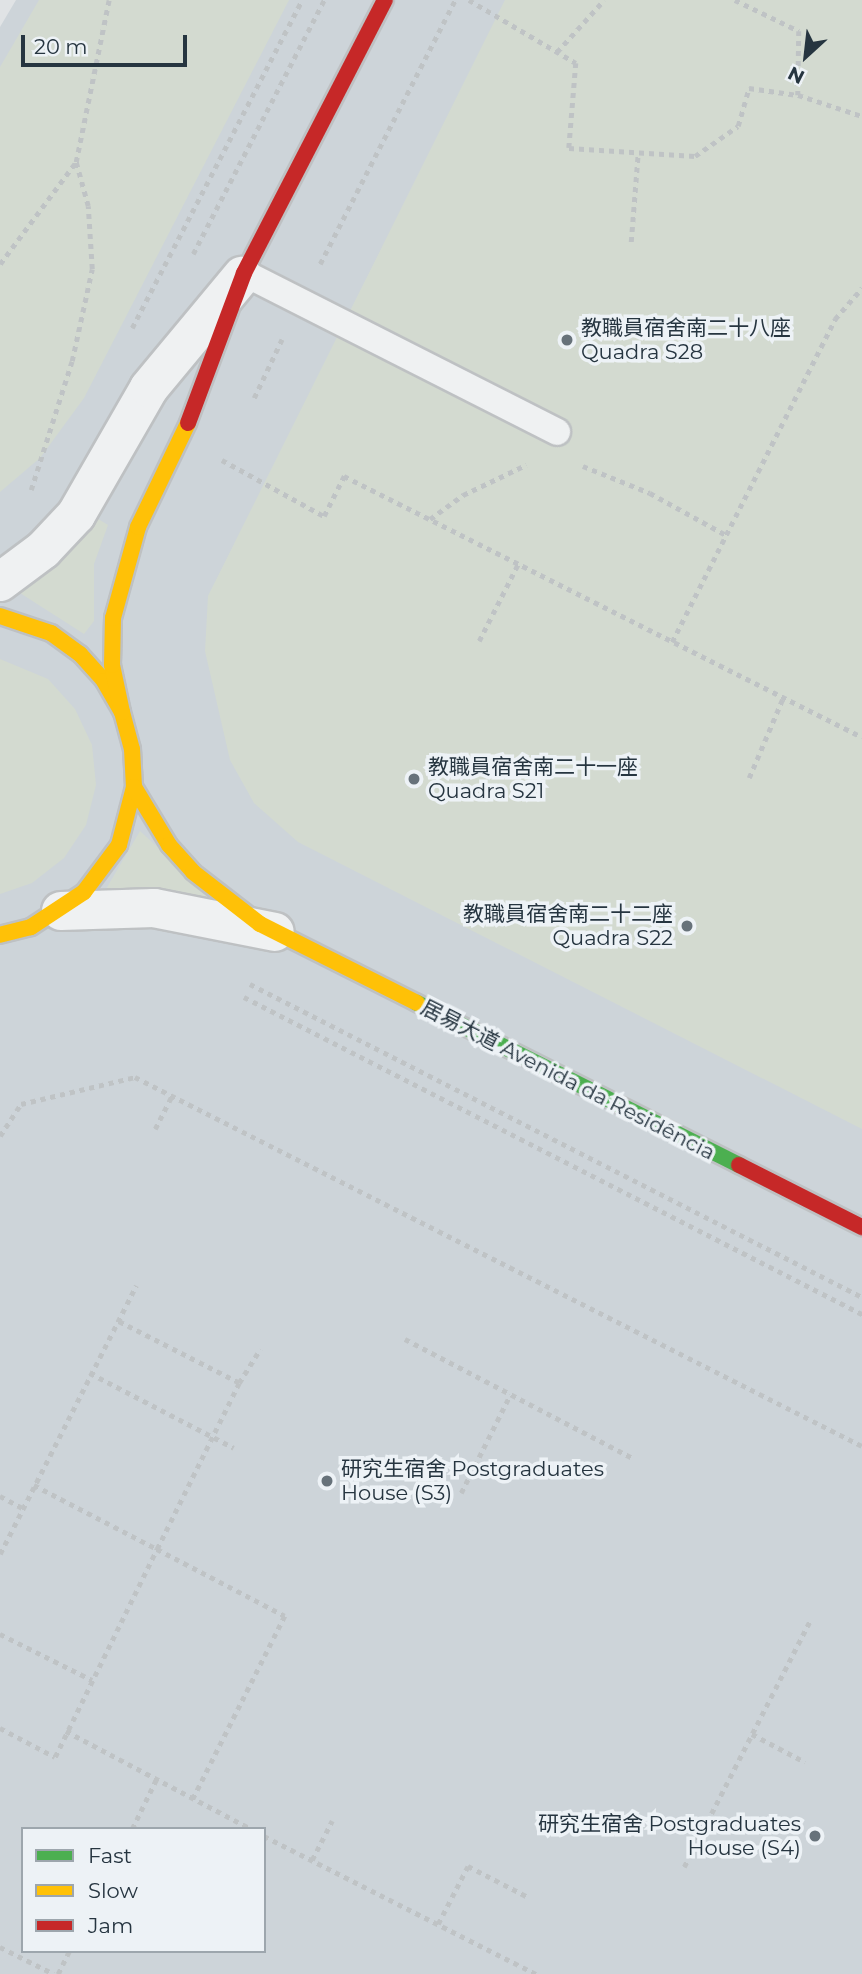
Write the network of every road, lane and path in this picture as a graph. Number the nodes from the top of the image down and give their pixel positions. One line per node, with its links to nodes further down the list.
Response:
1 (109, 0): 13 (path)
2 (302, 0): 20 (path)
3 (324, 0): 15 (path)
4 (385, 0): 17 (street)
5 (455, 0): 18 (path)
6 (469, 0): 9 (path)
7 (604, 0): 9 (path)
8 (735, 0): 10 (path)
9 (557, 52): 12 (path)
10 (798, 96): 11 (path); 12 (path)
11 (862, 116)
12 (638, 154): 14 (path)
13 (76, 162): 16 (path); 29 (path)
14 (631, 242)
15 (190, 260)
16 (0, 264)
17 (244, 273): 23 (lane); 24 (street); 33 (street)
18 (314, 275)
19 (862, 288): 31 (path)
20 (129, 333)
21 (284, 335): 22 (path)
22 (248, 411)
23 (557, 432)
24 (181, 439): 26 (path); 38 (street)
25 (229, 449): 26 (path)
26 (223, 461): 30 (path)
27 (572, 461): 31 (path)
28 (537, 462): 30 (path)
29 (30, 494)
30 (430, 519): 32 (path)
31 (728, 536): 36 (path)
32 (518, 564): 35 (path); 36 (path)
33 (0, 582)
34 (0, 616): 38 (street)
35 (479, 641)
36 (672, 642): 37 (path)
37 (783, 698): 39 (path); 40 (path)
38 (122, 712): 41 (street)
39 (862, 737)
40 (748, 778)
41 (134, 787): 42 (street); 43 (street, 居易大道 Avenida da Residência)
42 (61, 911): 43 (street, 居易大道 Avenida da Residência); 44 (street)
43 (275, 932): 50 (street, 居易大道 Avenida da Residência)
44 (0, 935)
45 (250, 984): 52 (path)
46 (244, 997): 53 (path)
47 (172, 1096): 48 (path); 49 (path); 61 (path)
48 (155, 1129)
49 (0, 1136)
50 (862, 1227)
51 (136, 1286): 54 (path)
52 (862, 1297)
53 (862, 1314)
54 (116, 1320): 57 (path); 58 (path)
55 (405, 1339): 59 (path)
56 (260, 1349): 58 (path)
57 (90, 1373): 60 (path); 64 (path)
58 (239, 1383): 60 (path)
59 (510, 1395): 63 (path); 65 (path)
60 (213, 1437): 62 (path); 68 (path)
61 (862, 1446)
62 (234, 1448)
63 (635, 1459)
64 (34, 1485): 67 (path); 68 (path)
65 (461, 1493)
66 (0, 1496): 67 (path)
67 (23, 1508): 69 (path)
68 (156, 1549): 72 (path); 78 (path)
69 (0, 1554)
70 (811, 1619): 75 (path)
71 (0, 1634): 72 (path)
72 (92, 1681): 74 (path)
73 (0, 1728): 74 (path)
74 (66, 1731): 77 (path)
75 (752, 1734): 76 (path); 84 (path)
76 (805, 1762)
77 (156, 1780): 78 (path); 80 (path)
78 (193, 1799): 81 (path)
79 (332, 1821): 83 (path)
80 (133, 1827)
81 (247, 1827)
82 (266, 1837): 83 (path)
83 (312, 1860): 86 (path)
84 (684, 1867)
85 (528, 1897): 86 (path)
86 (438, 1924): 90 (path)
87 (0, 1947): 89 (path)
88 (68, 1953): 89 (path)
89 (56, 1974)
90 (536, 1974)

